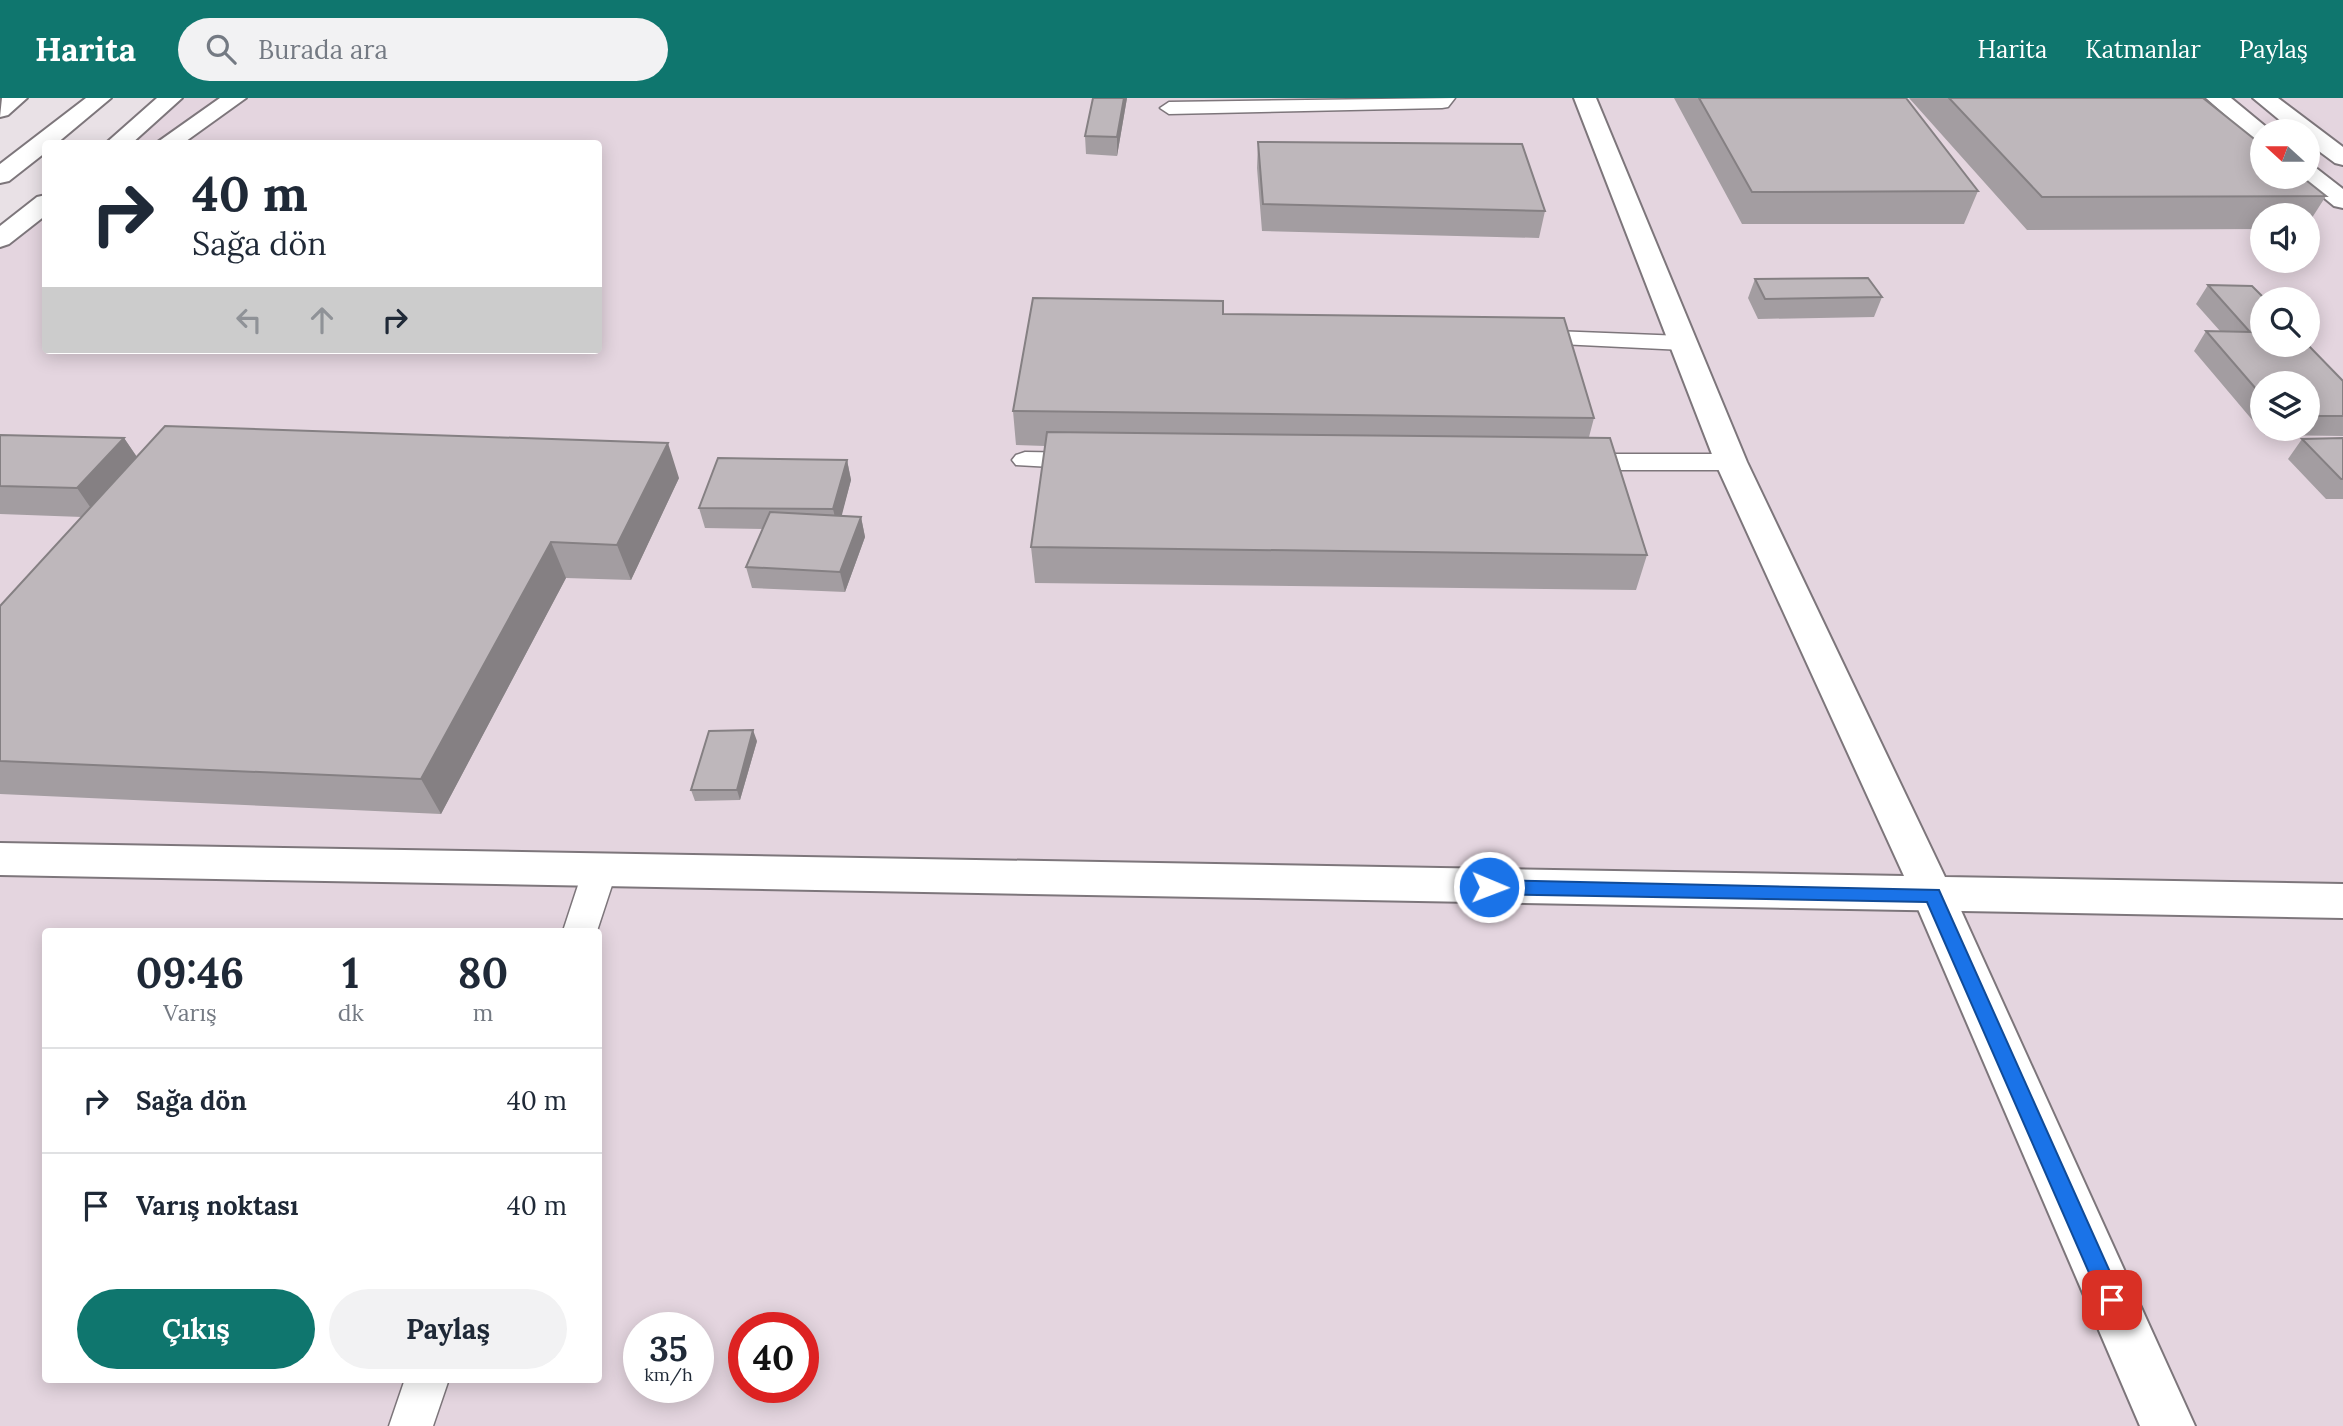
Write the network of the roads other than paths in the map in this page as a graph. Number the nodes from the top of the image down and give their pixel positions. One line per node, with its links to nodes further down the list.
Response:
1 (16, 98): 10 (main road)
2 (100, 98): 12 (main road)
3 (172, 98): 13 (main road)
4 (235, 98): 14 (main road)
5 (1446, 98): 9 (lane)
6 (1585, 98): 25 (main road)
7 (2217, 98): 11 (main road)
8 (2264, 98): 16 (main road)
9 (1169, 108)
10 (0, 110)
11 (2250, 125)
12 (46, 140)
13 (121, 140)
14 (172, 140)
15 (42, 143): 17 (main road)
16 (2343, 158)
17 (0, 176)
18 (2320, 183): 19 (main road)
19 (2343, 201)
20 (42, 205): 22 (main road)
21 (42, 226): 23 (main road)
22 (0, 239)
23 (0, 253)
24 (1506, 336): 25 (lane)
25 (1683, 344): 29 (main road)
26 (1025, 460): 27 (lane)
27 (1108, 461)
28 (1551, 462): 29 (lane)
29 (1731, 462): 32 (main road)
30 (0, 859): 31 (main road)
31 (600, 870): 32 (main road); 34 (lane)
32 (1933, 895): 33 (main road); 37 (main road)
33 (2343, 901)
34 (581, 928)
35 (427, 1383): 36 (lane)
36 (411, 1426)
37 (2168, 1426)

